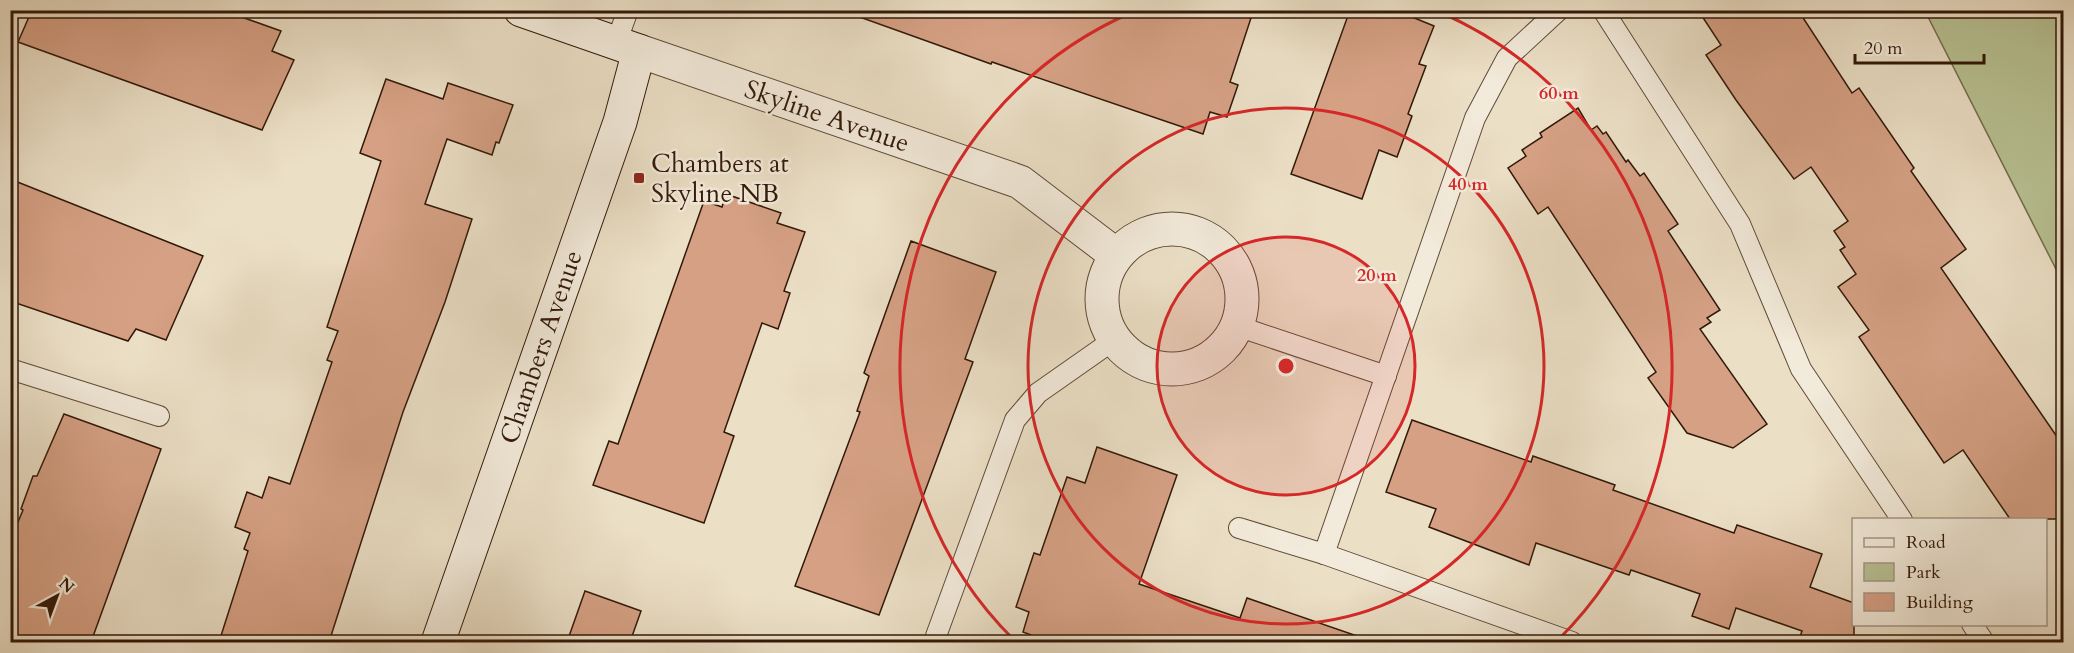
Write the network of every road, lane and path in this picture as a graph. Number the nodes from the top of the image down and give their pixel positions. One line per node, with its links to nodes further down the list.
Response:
1 (521, 10): 5 (street, Skyline Avenue)
2 (628, 10): 5 (lane)
3 (1559, 10): 10 (lane)
4 (1603, 10): 12 (lane)
5 (627, 47): 6 (street, Skyline Avenue); 17 (street, Chambers Avenue)
6 (1116, 255): 7 (street); 8 (street)
7 (1237, 326): 8 (street); 10 (lane)
8 (1115, 339): 16 (lane)
9 (10, 369): 11 (lane)
10 (1386, 376): 14 (lane)
11 (159, 416)
12 (1901, 518)
13 (1239, 528): 14 (lane)
14 (1324, 554): 18 (lane)
15 (1973, 626): 19 (lane)
16 (936, 636)
17 (438, 642)
18 (1572, 642)
19 (1984, 642)

